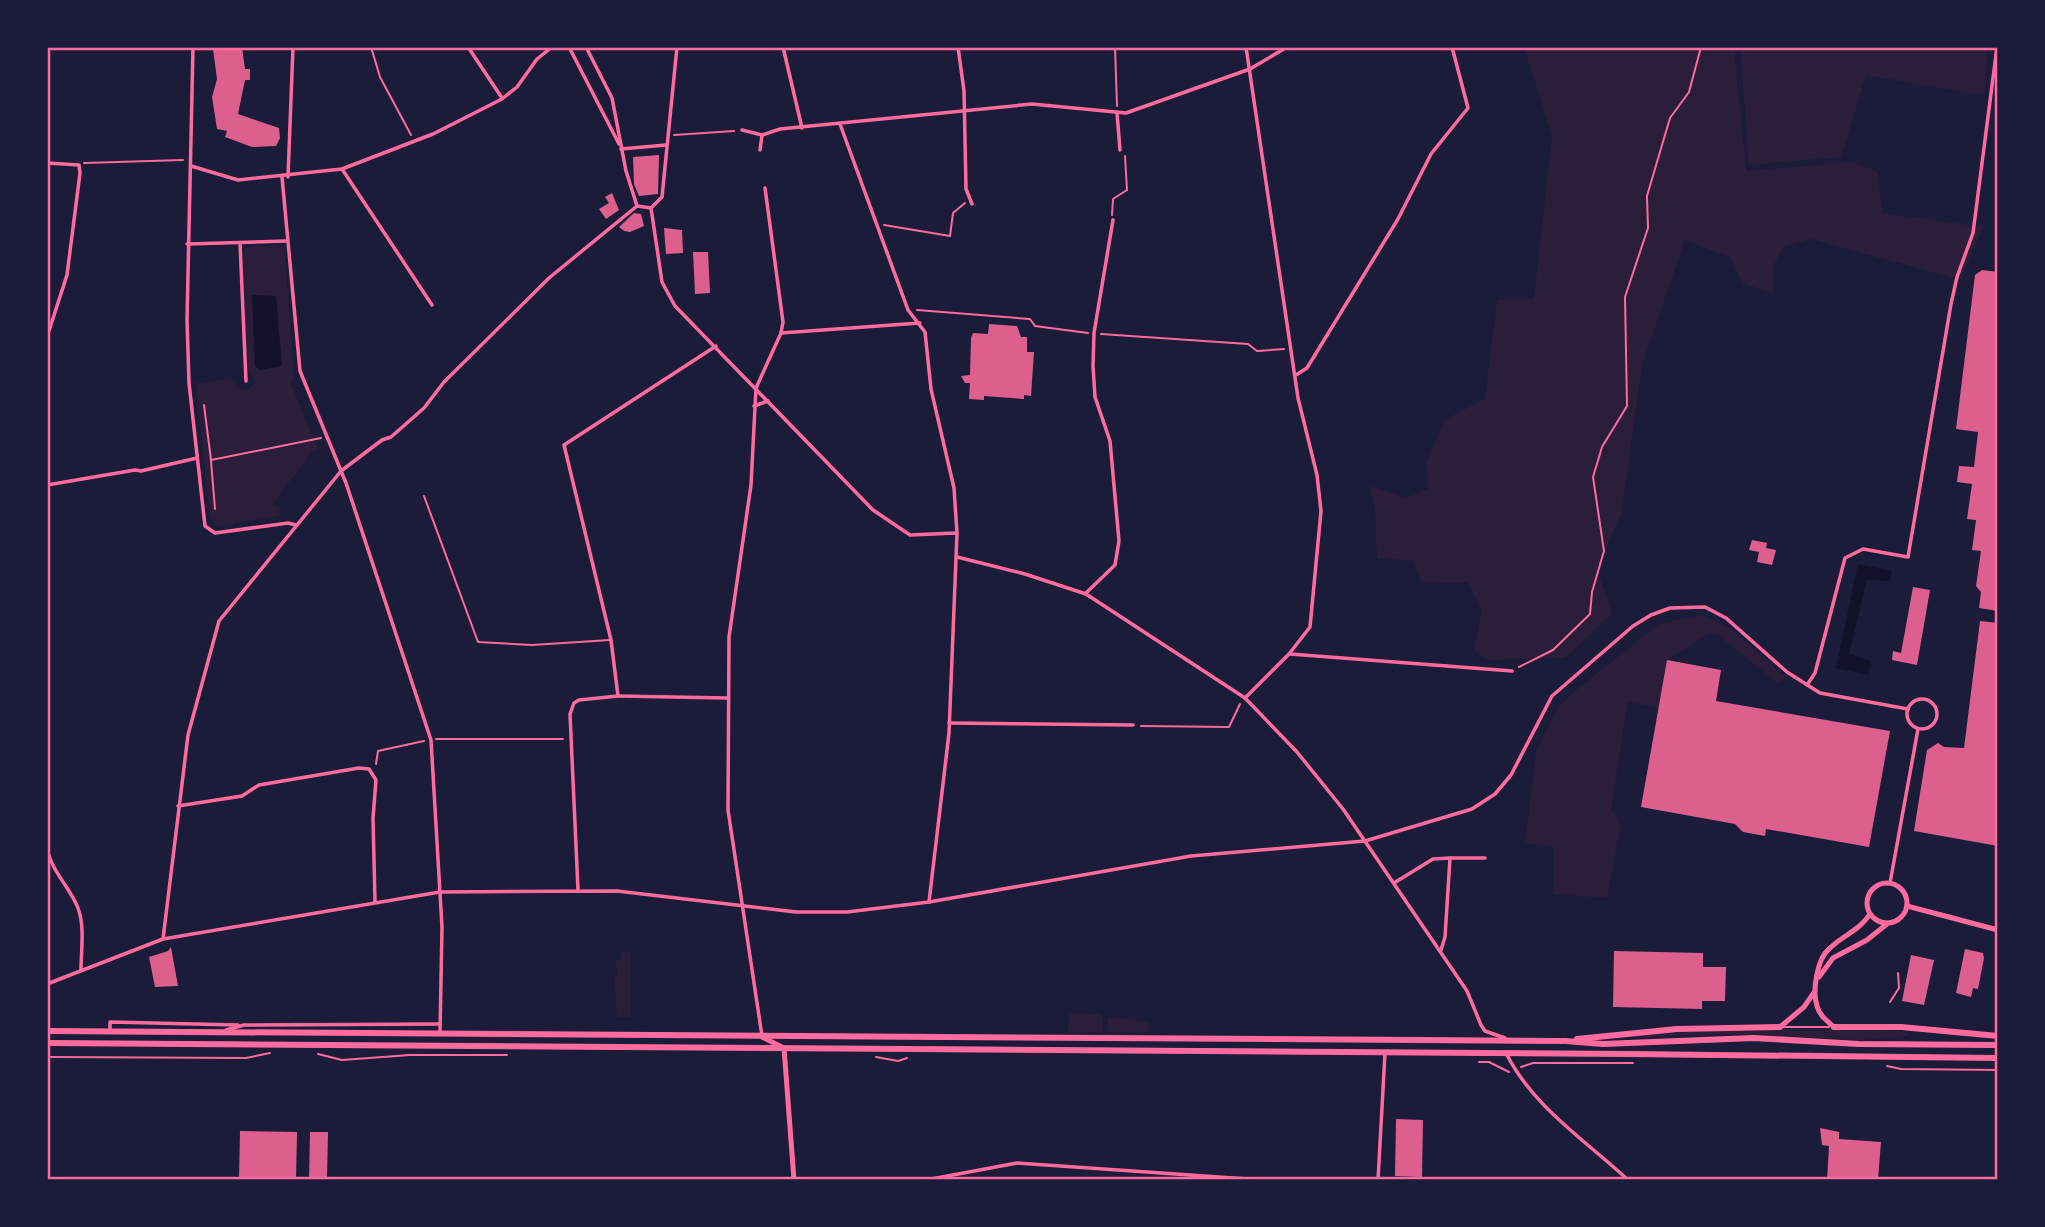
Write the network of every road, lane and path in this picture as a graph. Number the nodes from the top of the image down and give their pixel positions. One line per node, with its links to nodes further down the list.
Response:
1 (193, 47): 31 (street)
2 (293, 47): 37 (street)
3 (371, 47): 26 (path)
4 (468, 47): 18 (street)
5 (552, 47): 18 (street)
6 (569, 47): 28 (street)
7 (586, 47): 28 (street)
8 (677, 47): 24 (street)
9 (783, 47): 22 (street)
10 (958, 47): 19 (street)
11 (1115, 47): 20 (path)
12 (1246, 47): 17 (street)
13 (1287, 47): 17 (street)
14 (1452, 47): 53 (street)
15 (1701, 47): 72 (path)
16 (1997, 47): 73 (street)
17 (1250, 69): 20 (street); 53 (street)
18 (502, 99): 26 (street)
19 (965, 110): 20 (street); 21 (street); 39 (street)
20 (1117, 113): 30 (street)
21 (840, 124): 22 (street); 44 (street)
22 (802, 128): 25 (street)
23 (742, 130): 24 (path); 25 (street)
24 (667, 135): 27 (street)
25 (762, 135): 29 (street)
26 (414, 141): 35 (street)
27 (666, 145): 28 (street); 42 (street)
28 (621, 149): 41 (street)
29 (760, 150)
30 (1122, 151): 43 (path)
31 (191, 159): 33 (path); 34 (street)
32 (47, 163): 33 (street)
33 (79, 165): 51 (street)
34 (191, 166): 36 (street); 47 (street)
35 (342, 169): 37 (street); 48 (street)
36 (282, 177): 37 (street); 45 (street)
37 (288, 177)
38 (765, 188): 50 (street)
39 (967, 198): 40 (street); 44 (path)
40 (972, 204)
41 (637, 206): 42 (street); 62 (street)
42 (651, 208): 52 (street)
43 (1113, 220): 69 (street)
44 (876, 224): 49 (street)
45 (286, 241): 46 (street); 59 (street)
46 (240, 243): 47 (street); 54 (street)
47 (187, 244): 60 (street)
48 (432, 305)
49 (920, 323): 50 (street); 67 (street)
50 (781, 333): 55 (street)
51 (47, 337)
52 (716, 346): 55 (street); 70 (street)
53 (1296, 375): 71 (street)
54 (246, 381)
55 (756, 388): 56 (street); 58 (street)
56 (768, 401): 58 (street); 67 (street)
57 (204, 405): 61 (path)
58 (754, 406): 75 (street)
59 (328, 435): 61 (path); 62 (street)
60 (198, 458): 63 (street); 66 (street)
61 (211, 460): 65 (path)
62 (341, 471): 66 (street); 82 (street)
63 (47, 485)
64 (424, 496): 70 (lane)
65 (215, 509)
66 (296, 525): 84 (street)
67 (957, 533): 68 (street)
68 (957, 558): 69 (street); 78 (street)
69 (1086, 594): 76 (street)
70 (611, 640): 74 (street)
71 (1289, 654): 72 (street); 76 (street)
72 (1512, 671)
73 (1807, 685): 77 (street); 85 (street)
74 (618, 696): 75 (street); 81 (street)
75 (727, 698): 95 (street)
76 (1245, 698): 79 (path); 85 (street)
77 (1908, 709): 80 (street); 80 (street)
78 (949, 723): 79 (street); 94 (street)
79 (1133, 725)
80 (1918, 729): 90 (street)
81 (570, 738): 82 (path); 91 (street)
82 (430, 740): 83 (path); 92 (street)
83 (372, 771): 84 (street); 93 (street)
84 (178, 806): 100 (street)
85 (1364, 841): 89 (street); 94 (street)
86 (47, 848): 102 (street)
87 (1450, 858): 88 (street); 89 (street); 101 (street)
88 (1485, 858)
89 (1394, 883): 101 (street)
90 (1890, 883): 96 (street); 97 (street)
91 (578, 890): 92 (street); 95 (street)
92 (440, 892): 93 (street); 109 (street)
93 (375, 902): 100 (street)
94 (929, 902): 95 (street)
95 (742, 904): 119 (street)
96 (1907, 906): 98 (street); 99 (street)
97 (1870, 914): 98 (street); 104 (street)
98 (1888, 923): 104 (street)
99 (1998, 930)
100 (163, 939): 102 (street)
101 (1440, 951): 121 (street)
102 (81, 970): 105 (street)
103 (1898, 973): 107 (lane)
104 (1818, 979): 106 (street)
105 (47, 984)
106 (1815, 991): 111 (street); 112 (street)
107 (1890, 1002)
108 (176, 1024): 110 (street); 114 (street); 115 (lane)
109 (440, 1024): 110 (street); 117 (street)
110 (244, 1025): 116 (street)
111 (1780, 1027): 112 (lane); 120 (main road)
112 (1834, 1027): 118 (main road)
113 (47, 1031): 114 (main road)
114 (110, 1031): 115 (main road)
115 (191, 1031): 116 (main road)
116 (219, 1031): 117 (main road)
117 (440, 1035): 119 (main road)
118 (1998, 1036)
119 (762, 1037): 121 (main road); 124 (street)
120 (1565, 1041): 121 (main road); 123 (main road)
121 (1516, 1042)
122 (47, 1043): 124 (main road)
123 (1998, 1045)
124 (784, 1048): 127 (main road); 136 (street)
125 (270, 1053): 130 (path)
126 (307, 1053): 129 (path)
127 (1385, 1053): 128 (main road); 139 (street)
128 (1506, 1053): 131 (main road); 140 (street)
129 (506, 1055)
130 (47, 1057)
131 (1998, 1058)
132 (1640, 1063): 134 (path)
133 (1879, 1063): 135 (path)
134 (1521, 1067)
135 (1998, 1070)
136 (794, 1180)
137 (926, 1180): 138 (street)
138 (1262, 1180)
139 (1378, 1180)
140 (1628, 1180)

